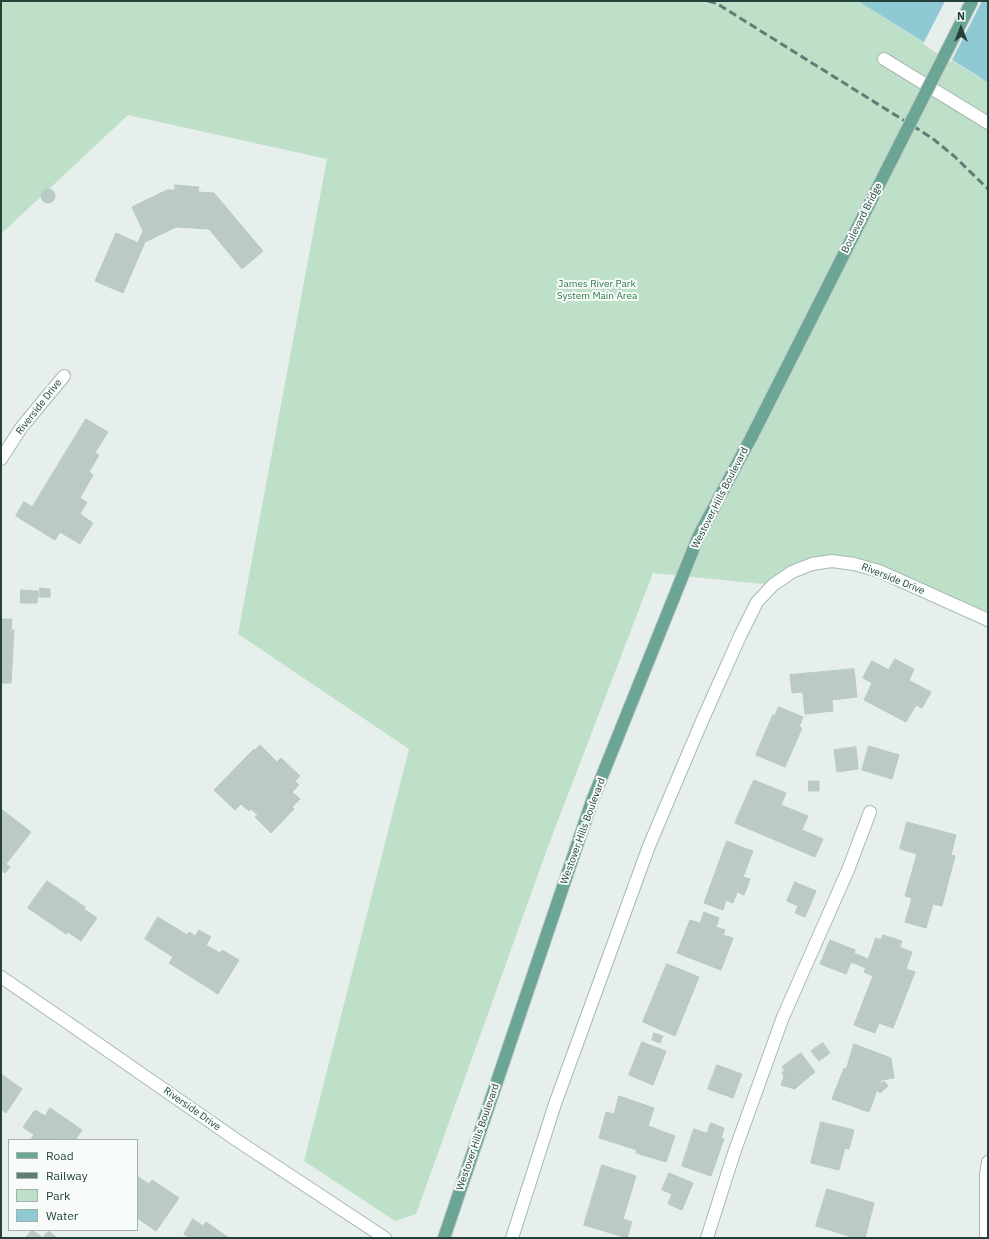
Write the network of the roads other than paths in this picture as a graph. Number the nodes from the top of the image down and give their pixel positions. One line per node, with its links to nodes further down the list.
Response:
1 (972, 1): 5 (main road, Boulevard Bridge, bridge)
2 (884, 59): 3 (street)
3 (988, 123)
4 (64, 376): 6 (street, Riverside Drive)
5 (752, 436): 13 (main road, Westover Hills Boulevard)
6 (1, 459)
7 (988, 620): 14 (street, Riverside Drive)
8 (870, 812): 15 (street)
9 (1, 977): 12 (street, Riverside Drive)
10 (988, 1162): 11 (street)
11 (987, 1175): 16 (street)
12 (385, 1238)
13 (444, 1238)
14 (512, 1238)
15 (707, 1238)
16 (986, 1238)

